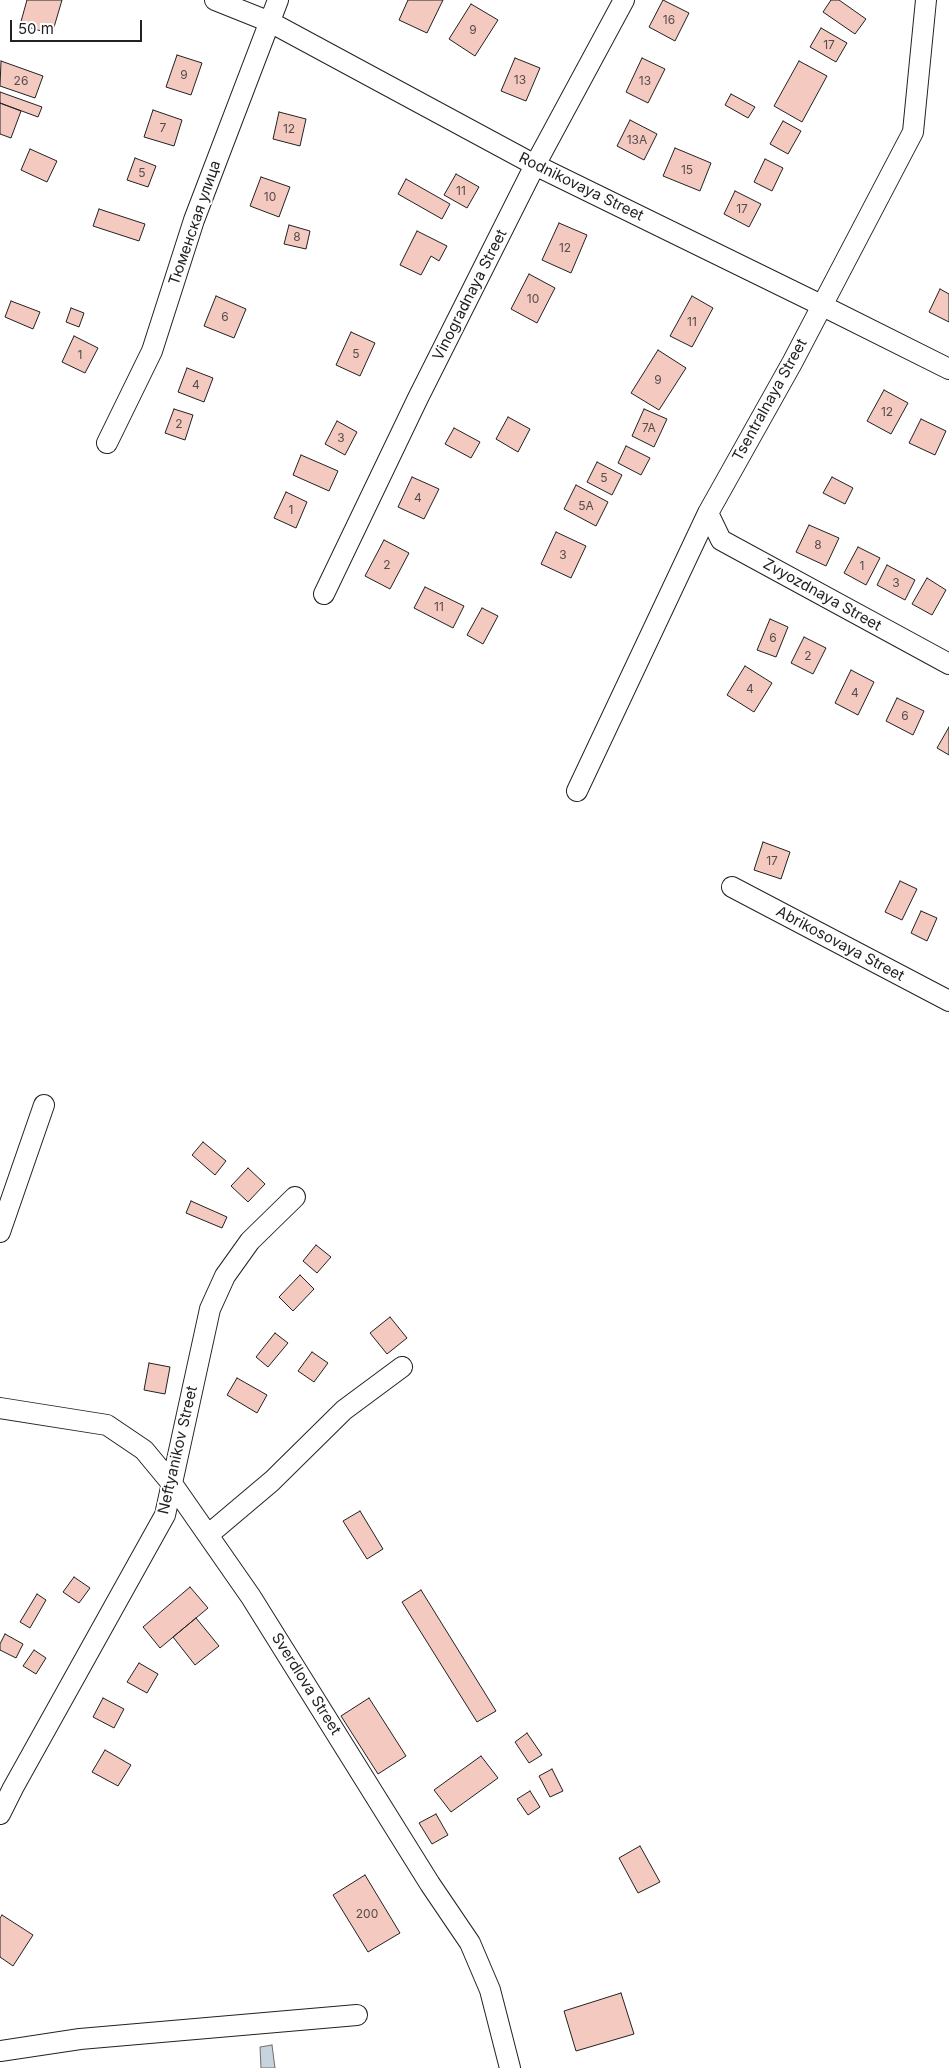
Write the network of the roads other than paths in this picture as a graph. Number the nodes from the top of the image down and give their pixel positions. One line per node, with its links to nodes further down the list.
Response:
1 (215, 0): 5 (street, Rodnikovaya Street)
2 (278, 0): 5 (street, Тюменская улица)
3 (624, 0): 6 (street, Vinogradnaya Street)
4 (926, 0): 7 (street, Tsentralnaya Street)
5 (270, 22): 6 (street, Rodnikovaya Street); 9 (street, Тюменская улица)
6 (536, 165): 7 (street, Rodnikovaya Street); 11 (street, Vinogradnaya Street)
7 (822, 304): 8 (street, Rodnikovaya Street); 10 (street, Tsentralnaya Street)
8 (949, 369)
9 (107, 444)
10 (708, 513): 12 (street, Zvyozdnaya Street); 13 (street, Tsentralnaya Street)
11 (324, 594)
12 (949, 664)
13 (577, 791)
14 (732, 887): 15 (street, Abrikosovaya Street)
15 (949, 1001)
16 (44, 1105): 18 (street)
17 (295, 1197): 21 (street, Neftyanikov Street)
18 (0, 1232)
19 (402, 1367): 22 (street)
20 (0, 1408): 21 (street, Sverdlova Street)
21 (173, 1486): 22 (street, Sverdlova Street); 23 (street, Neftyanikov Street)
22 (208, 1535): 26 (street, Sverdlova Street)
23 (0, 1814)
24 (357, 2015): 25 (street)
25 (0, 2051)
26 (510, 2068)

